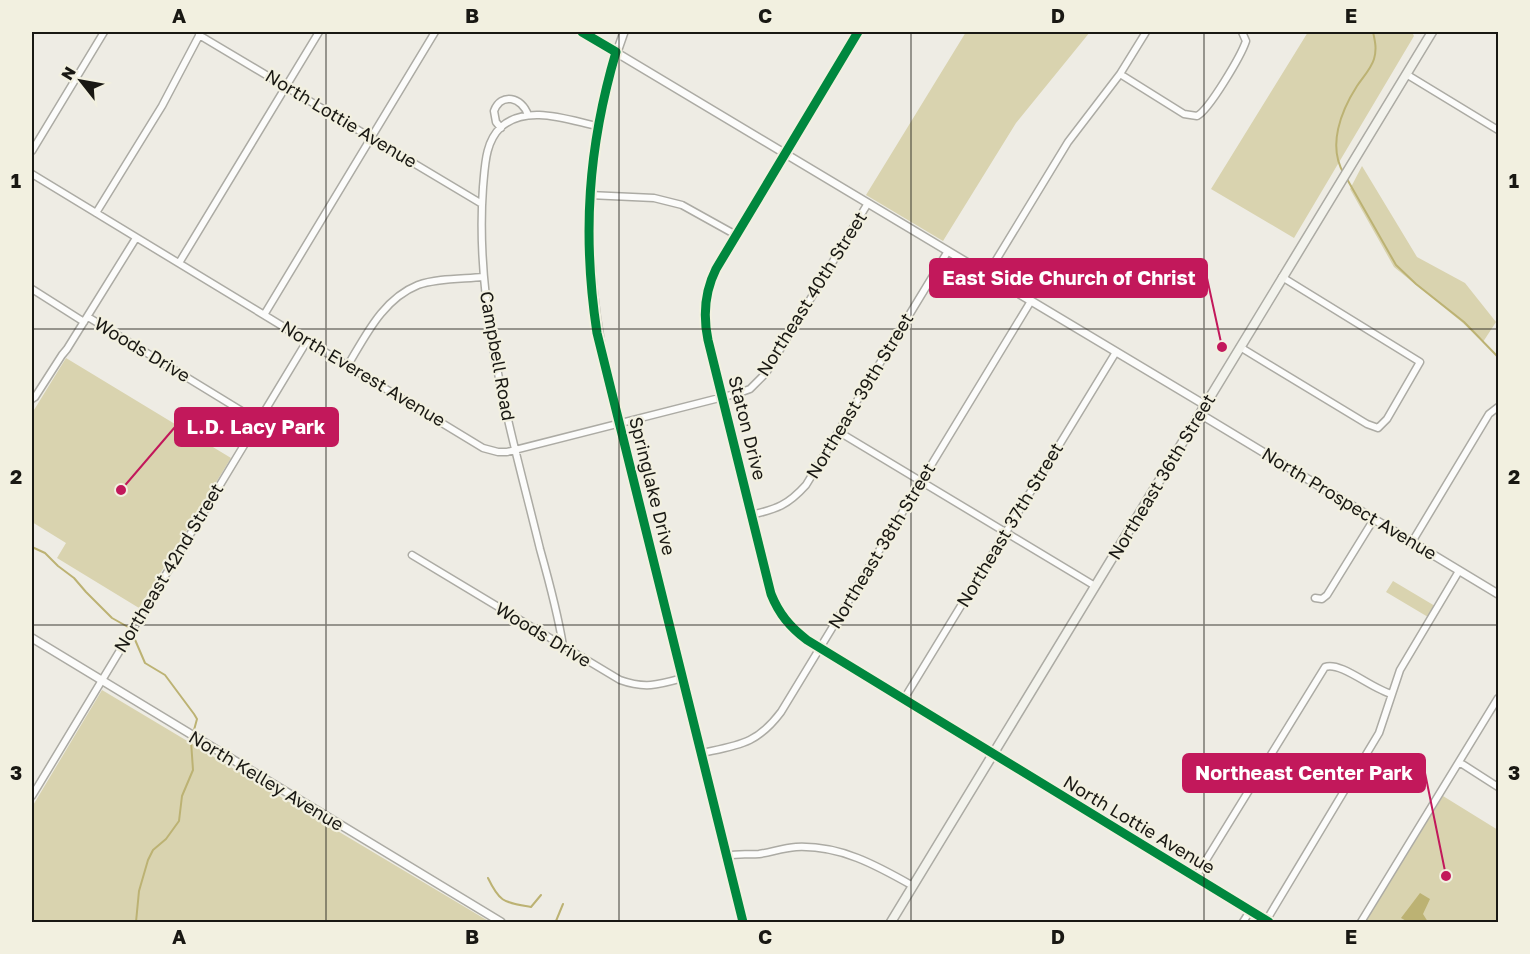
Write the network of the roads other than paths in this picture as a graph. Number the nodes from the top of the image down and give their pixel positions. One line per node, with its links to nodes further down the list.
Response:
1 (104, 32): 20 (street)
2 (319, 32): 14 (street)
3 (435, 32): 19 (street)
4 (582, 32): 11 (street, North Prospect Avenue)
5 (624, 32): 11 (street, Springlake Drive)
6 (858, 32): 21 (street, Staton Drive)
7 (1146, 32): 13 (street)
8 (1432, 32): 12 (main road, Northeast 36th Street)
9 (200, 33): 14 (street, North Lottie Avenue); 26 (street)
10 (1243, 34): 13 (street)
11 (616, 52): 16 (street, Springlake Drive); 21 (street, North Prospect Avenue)
12 (1406, 74): 17 (street); 33 (main road, Northeast 36th Street)
13 (1120, 75): 31 (street)
14 (286, 87): 19 (street, North Lottie Avenue); 30 (street)
15 (528, 115): 16 (street); 18 (street); 18 (street)
16 (597, 126): 23 (street, Springlake Drive)
17 (1497, 126)
18 (501, 128): 25 (street, Campbell Road)
19 (371, 137): 25 (street, North Lottie Avenue); 36 (street)
20 (32, 151)
21 (784, 153): 24 (street, North Prospect Avenue); 27 (street, Staton Drive)
22 (32, 174): 26 (street, North Everest Avenue)
23 (589, 195): 27 (street); 47 (street, Springlake Drive)
24 (868, 203): 29 (street, North Prospect Avenue); 43 (street, Northeast 40th Street)
25 (482, 204): 32 (street, Campbell Road)
26 (96, 213): 28 (street, North Everest Avenue)
27 (736, 235): 43 (street, Staton Drive)
28 (136, 238): 30 (street, North Everest Avenue); 37 (street)
29 (948, 251): 31 (street, North Prospect Avenue); 48 (street, Northeast 39th Street)
30 (179, 263): 36 (street, North Everest Avenue)
31 (987, 275): 35 (street, North Prospect Avenue)
32 (483, 277): 41 (street); 49 (street, Campbell Road)
33 (1282, 278): 39 (main road, Northeast 36th Street); 39 (street)
34 (32, 289): 37 (street, Woods Drive)
35 (1031, 301): 40 (street, North Prospect Avenue); 50 (street, Northeast 38th Street)
36 (264, 315): 38 (street, North Everest Avenue)
37 (86, 320): 42 (street); 46 (street, Woods Drive)
38 (307, 341): 41 (street, North Everest Avenue); 46 (street, Northeast 42nd Street)
39 (1240, 347): 45 (main road, Northeast 36th Street)
40 (1116, 352): 45 (street, North Prospect Avenue); 53 (street, Northeast 37th Street)
41 (348, 365): 49 (street, North Everest Avenue)
42 (33, 398)
43 (722, 398): 47 (street, North Everest Avenue); 51 (street, Staton Drive)
44 (1498, 407): 54 (street)
45 (1203, 410): 52 (street, North Prospect Avenue); 57 (main road, Northeast 36th Street)
46 (258, 421): 64 (street, Northeast 42nd Street)
47 (619, 424): 49 (street, North Everest Avenue); 63 (street, Springlake Drive)
48 (839, 432): 50 (street); 51 (street, Northeast 39th Street)
49 (516, 450): 61 (street, Campbell Road)
50 (922, 481): 53 (street); 62 (street, Northeast 38th Street)
51 (751, 515): 62 (street, Staton Drive)
52 (1374, 519): 54 (street, North Prospect Avenue); 59 (street)
53 (1006, 532): 57 (street); 67 (street, Northeast 37th Street)
54 (1412, 542): 56 (street, North Prospect Avenue)
55 (412, 555): 61 (street, Woods Drive)
56 (1459, 571): 58 (street, North Prospect Avenue); 65 (street)
57 (1095, 586): 69 (main road, Northeast 36th Street)
58 (1498, 594)
59 (1315, 598)
60 (32, 638): 64 (street, North Kelley Avenue)
61 (563, 646): 63 (street, Woods Drive)
62 (820, 648): 67 (street, Staton Drive); 68 (street, Northeast 38th Street)
63 (683, 678): 68 (street, Springlake Drive)
64 (102, 680): 72 (street, Northeast 42nd Street); 77 (street, North Kelley Avenue)
65 (1392, 694): 74 (street); 81 (street)
66 (1498, 698): 70 (street)
67 (904, 699): 69 (street, Staton Drive)
68 (702, 753): 73 (street, Springlake Drive)
69 (993, 754): 74 (street, North Lottie Avenue); 75 (main road, Northeast 36th Street)
70 (1459, 762): 71 (street); 82 (street)
71 (1498, 787)
72 (32, 794)
73 (727, 856): 75 (street); 78 (street, Springlake Drive)
74 (1195, 878): 76 (street, North Lottie Avenue)
75 (913, 886): 79 (main road, Northeast 36th Street)
76 (1250, 911): 80 (street); 81 (street, North Lottie Avenue)
77 (501, 922)
78 (743, 922)
79 (891, 922)
80 (1243, 922)
81 (1267, 922)
82 (1361, 922)

